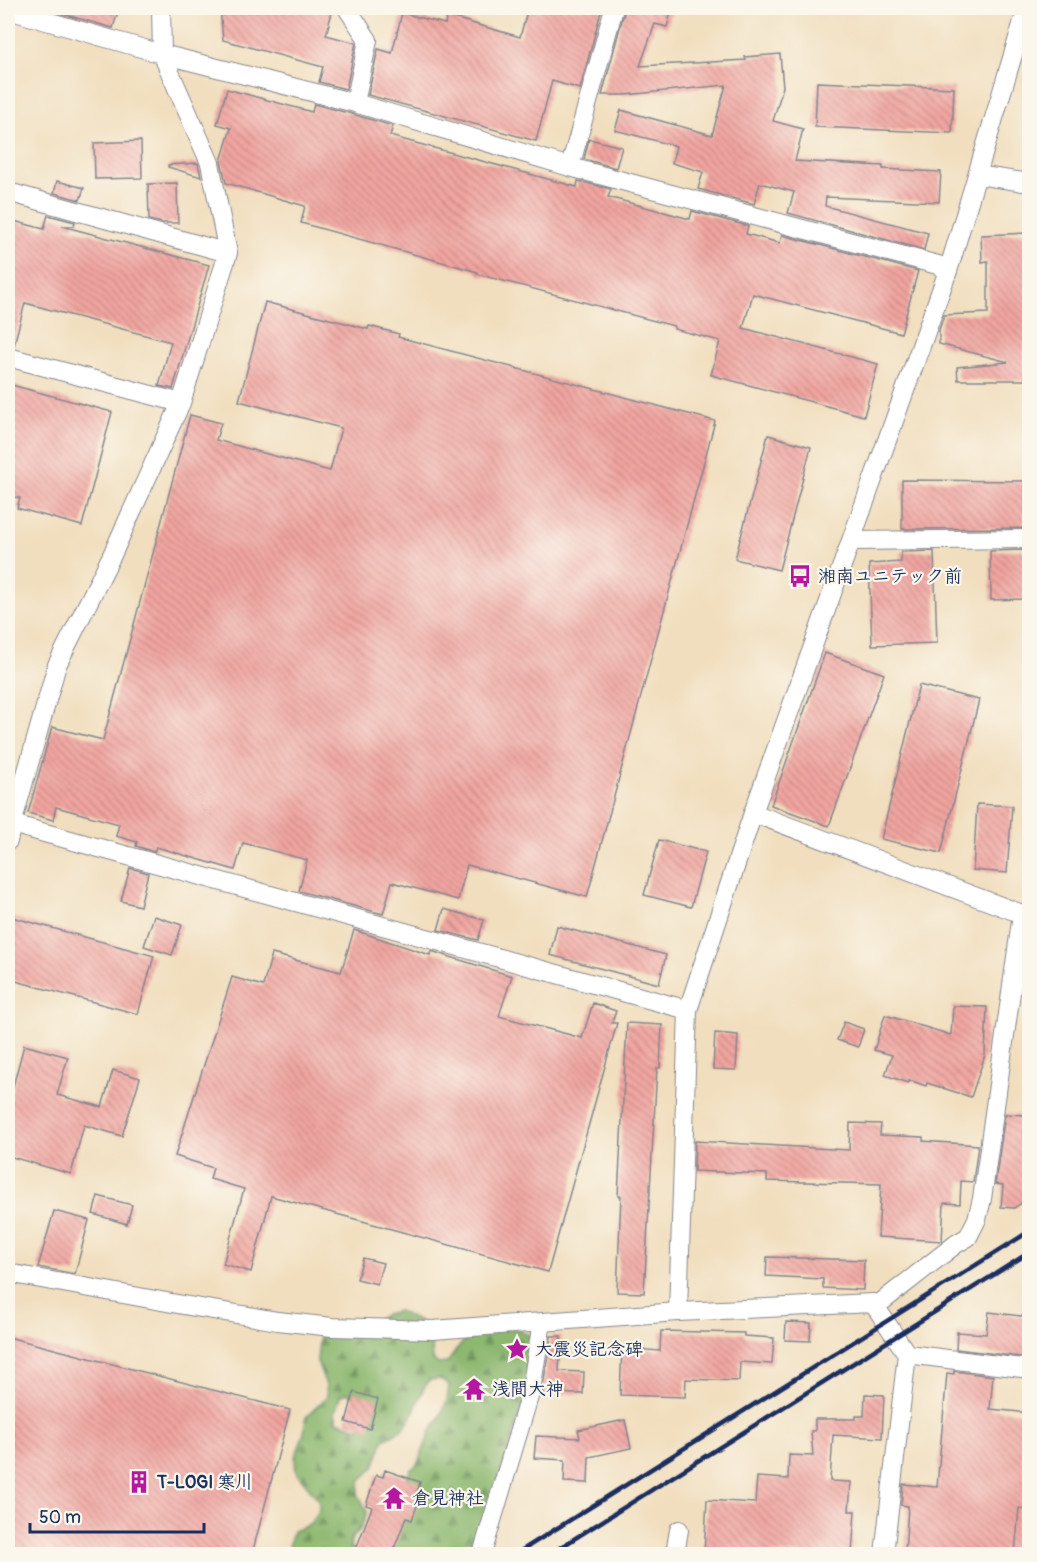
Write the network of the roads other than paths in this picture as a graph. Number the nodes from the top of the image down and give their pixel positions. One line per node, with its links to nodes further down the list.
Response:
1 (160, 8): 6 (street)
2 (347, 8): 7 (street)
3 (614, 8): 8 (street)
4 (1027, 8): 9 (street)
5 (8, 10): 6 (street)
6 (162, 54): 7 (street); 12 (street)
7 (355, 103): 8 (street)
8 (570, 167): 13 (street)
9 (977, 175): 10 (street); 13 (street)
10 (1029, 183)
11 (8, 192): 12 (street)
12 (228, 253): 15 (street)
13 (949, 268): 17 (street)
14 (8, 357): 15 (street)
15 (181, 403): 19 (street)
16 (1029, 539): 17 (street)
17 (851, 541): 18 (street)
18 (753, 813): 20 (street); 21 (street)
19 (10, 832): 21 (street)
20 (1026, 914): 23 (street)
21 (688, 1010): 24 (street)
22 (8, 1273): 25 (street)
23 (875, 1307): 24 (street); 26 (street)
24 (678, 1312): 25 (street)
25 (542, 1322): 29 (street)
26 (907, 1354): 27 (street); 31 (street)
27 (1029, 1369)
28 (679, 1530): 30 (street)
29 (481, 1553)
30 (675, 1554)
31 (884, 1554)

